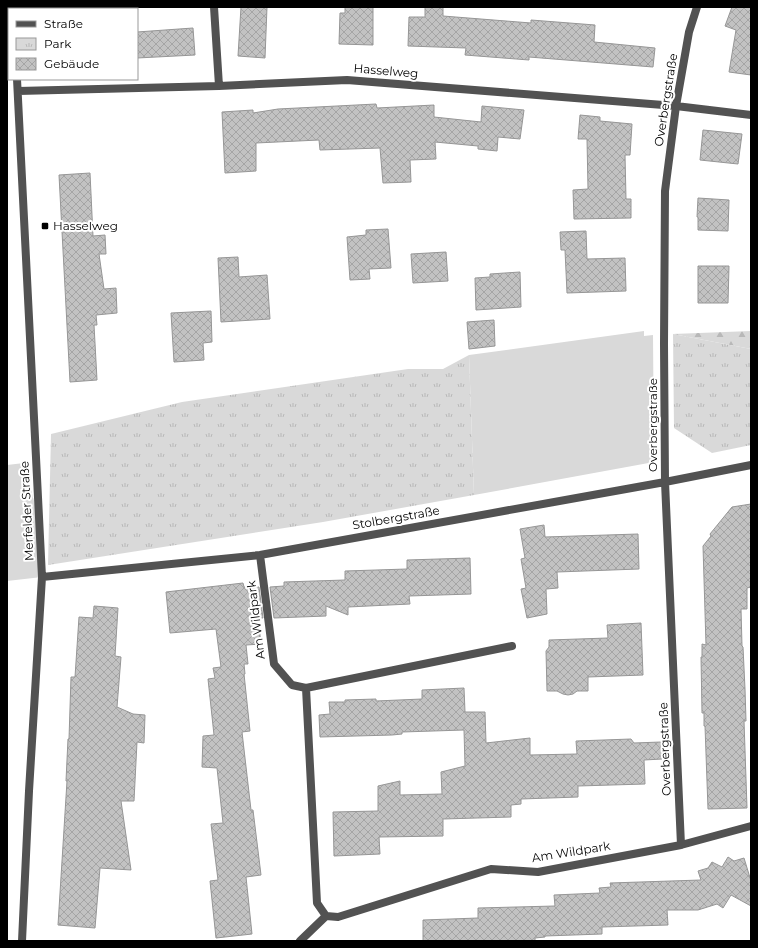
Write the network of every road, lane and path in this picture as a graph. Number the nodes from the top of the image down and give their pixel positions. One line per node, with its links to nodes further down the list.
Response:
1 (214, 7): 4 (street)
2 (697, 7): 6 (street, Overbergstraße)
3 (17, 80): 5 (street, Merfelder Straße)
4 (219, 86): 5 (street, Hasselweg); 6 (street, Hasselweg)
5 (18, 91): 11 (street, Merfelder Straße)
6 (676, 106): 7 (street, Hasselweg); 9 (street, Overbergstraße)
7 (751, 115)
8 (751, 465): 9 (street, Stolbergstraße)
9 (665, 482): 10 (street, Stolbergstraße); 15 (street, Overbergstraße)
10 (260, 554): 11 (street, Stolbergstraße); 13 (street, Am Wildpark)
11 (42, 578): 17 (street, Merfelder Straße)
12 (512, 646): 13 (street)
13 (306, 688): 16 (street)
14 (751, 826): 15 (street, Am Wildpark)
15 (681, 845): 16 (street, Am Wildpark)
16 (326, 916): 18 (street)
17 (22, 941)
18 (300, 941)

